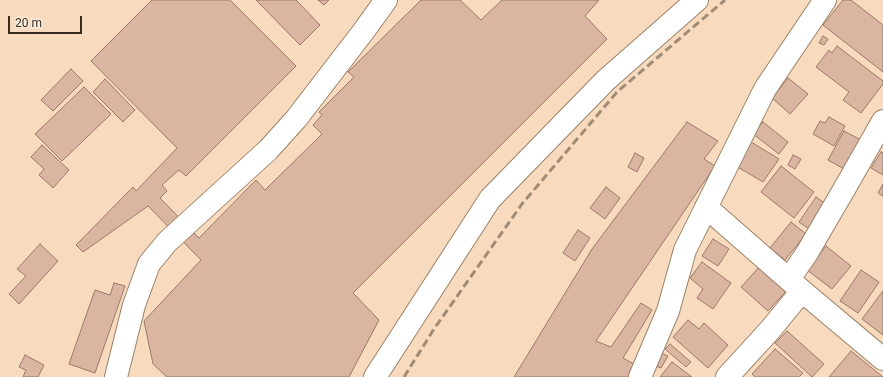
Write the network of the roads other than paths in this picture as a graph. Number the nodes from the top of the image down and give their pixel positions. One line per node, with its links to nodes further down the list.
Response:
1 (386, 0): 8 (street)
2 (697, 0): 9 (street)
3 (825, 0): 5 (street)
4 (883, 121): 6 (street)
5 (706, 207): 6 (street); 10 (street)
6 (795, 285): 7 (street); 11 (street)
7 (883, 359)
8 (116, 377)
9 (376, 377)
10 (640, 377)
11 (727, 377)

